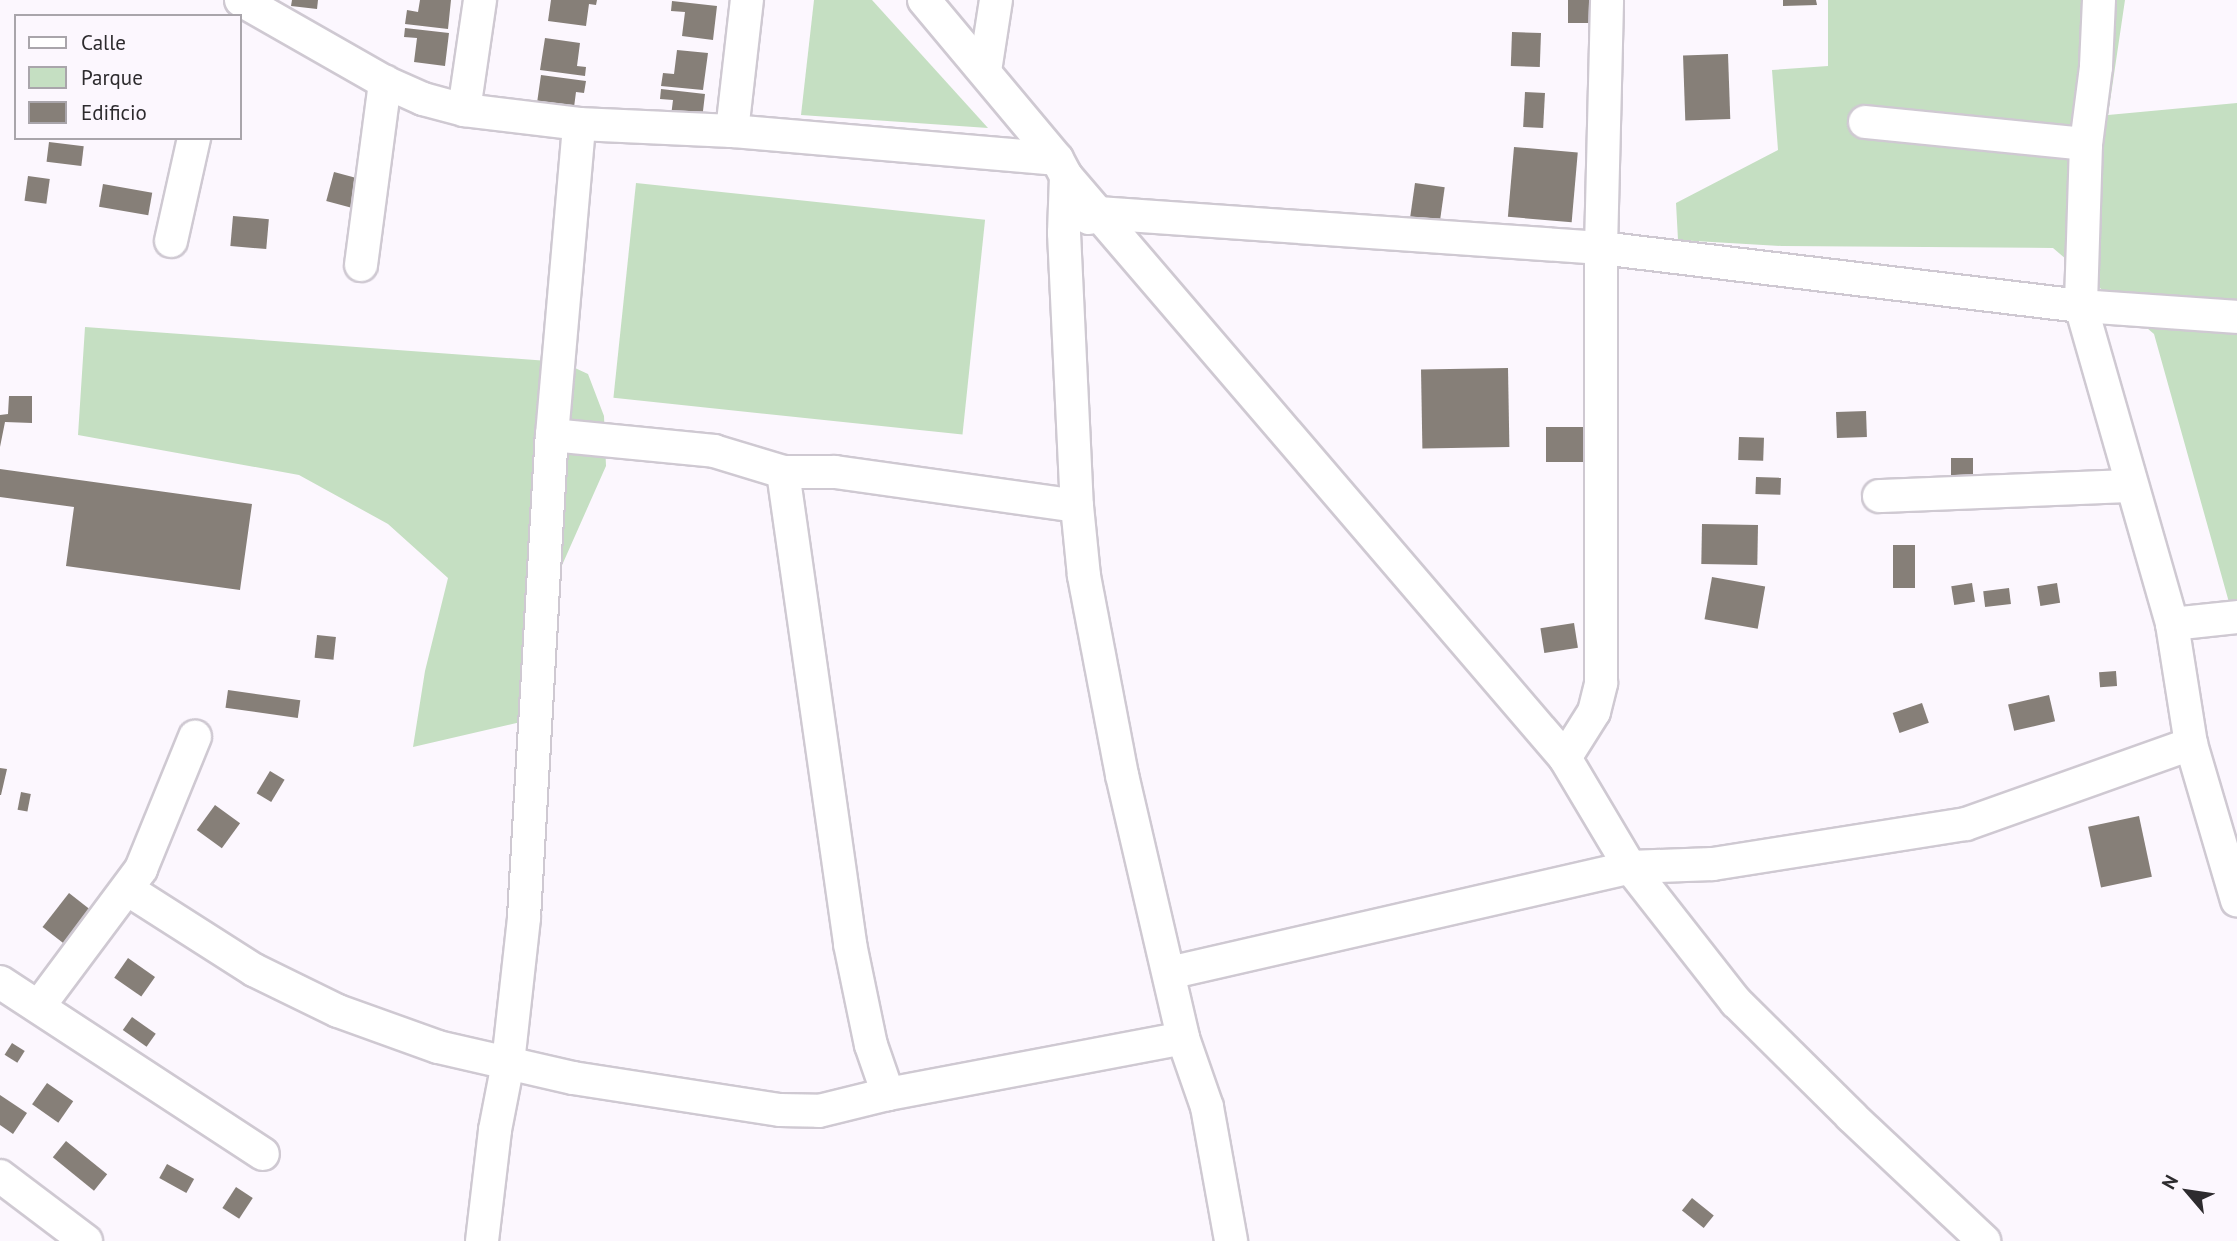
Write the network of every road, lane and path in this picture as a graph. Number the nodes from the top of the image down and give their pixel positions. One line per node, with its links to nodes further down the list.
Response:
1 (238, 0): 9 (street)
2 (480, 0): 10 (street)
3 (747, 0): 13 (street)
4 (924, 0): 8 (street)
5 (996, 0): 8 (street)
6 (1607, 0): 20 (street)
7 (2099, 0): 15 (street)
8 (985, 71): 16 (street)
9 (385, 82): 10 (street); 21 (street)
10 (464, 110): 12 (street)
11 (1865, 122): 15 (street)
12 (579, 124): 13 (street); 24 (street)
13 (732, 131): 16 (street)
14 (194, 140): 19 (street)
15 (2086, 144): 22 (street)
16 (1062, 167): 17 (street); 18 (street)
17 (1097, 213): 18 (street); 20 (street); 33 (street)
18 (1064, 233): 28 (street)
19 (170, 241)
20 (1601, 248): 22 (street); 33 (street)
21 (362, 265)
22 (2081, 306): 23 (street); 26 (street)
23 (2237, 317)
24 (552, 435): 25 (street); 41 (street)
25 (783, 472): 28 (street); 42 (street)
26 (2132, 486): 27 (street); 30 (street)
27 (1879, 496)
28 (1077, 506): 37 (street)
29 (2237, 617): 30 (street)
30 (2172, 624): 32 (street)
31 (195, 737): 35 (street)
32 (2191, 744): 34 (street); 36 (street)
33 (1565, 758): 34 (street)
34 (1630, 867): 37 (street); 48 (street)
35 (128, 889): 39 (street); 41 (street)
36 (2237, 900)
37 (1168, 973): 40 (street)
38 (0, 982): 39 (street)
39 (39, 1006): 43 (street)
40 (1183, 1038): 42 (street); 47 (street)
41 (508, 1063): 42 (street); 46 (street)
42 (888, 1094)
43 (263, 1154)
44 (0, 1176): 45 (street)
45 (86, 1241)
46 (482, 1241)
47 (1231, 1241)
48 (1984, 1241)

